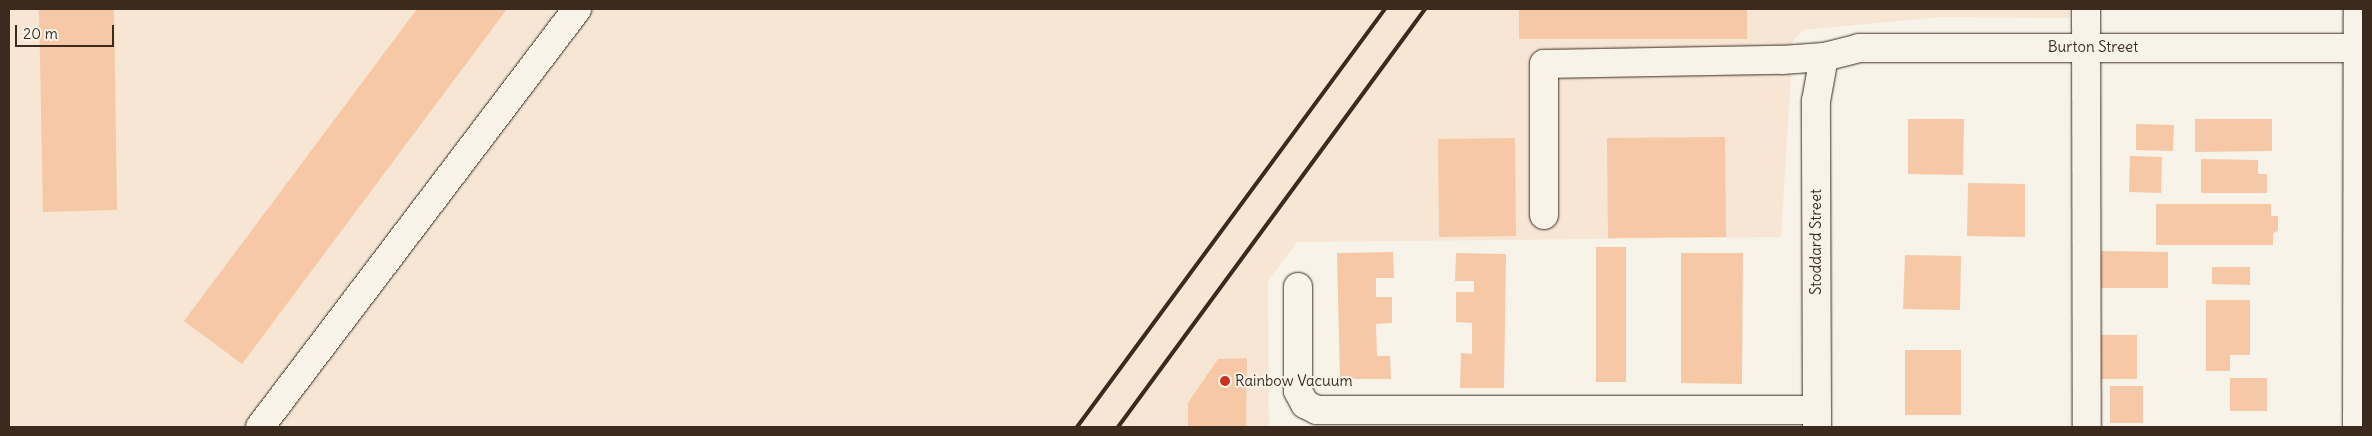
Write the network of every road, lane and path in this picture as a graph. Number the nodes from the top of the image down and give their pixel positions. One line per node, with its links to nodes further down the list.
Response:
1 (577, 9): 11 (street)
2 (2086, 9): 4 (street)
3 (2358, 9): 5 (street)
4 (2086, 47): 5 (street, Burton Street); 6 (street, Burton Street); 12 (street)
5 (2361, 48): 13 (street)
6 (1824, 57): 7 (street, Burton Street); 10 (street, Stoddard Street)
7 (1544, 215)
8 (1298, 287): 9 (street)
9 (1550, 419): 10 (street)
10 (1817, 419)
11 (260, 427)
12 (2087, 427)
13 (2357, 427)

